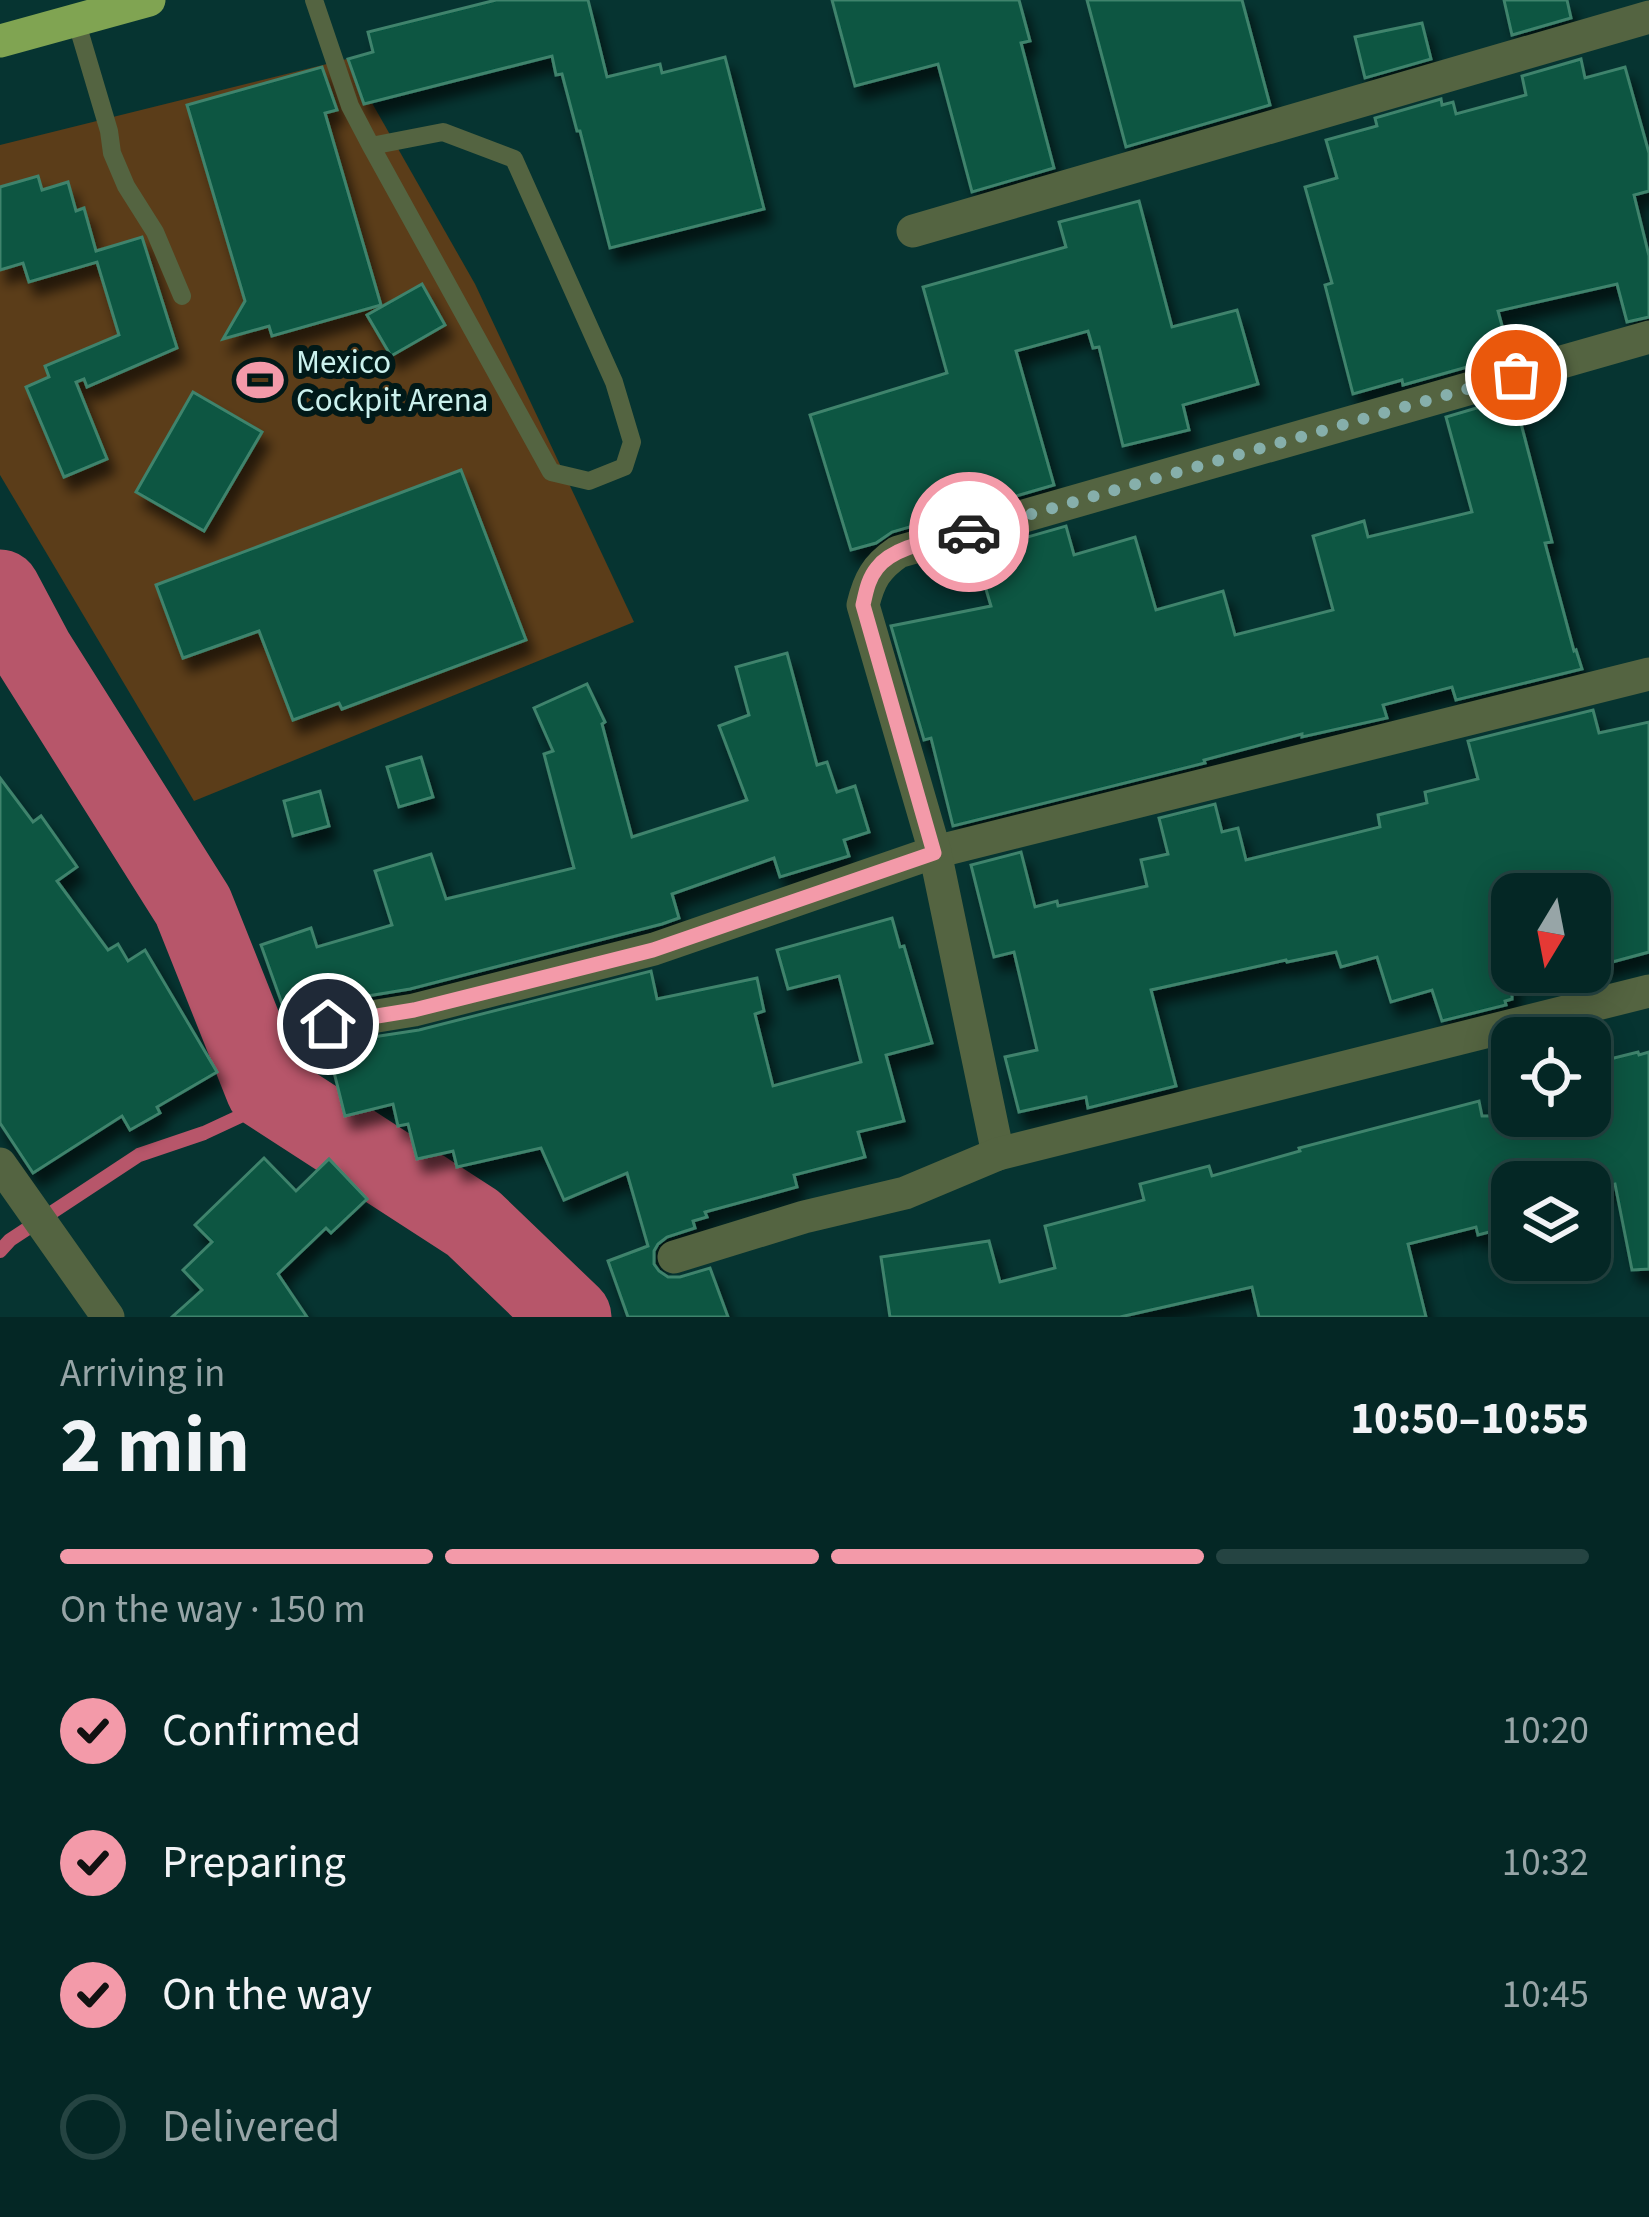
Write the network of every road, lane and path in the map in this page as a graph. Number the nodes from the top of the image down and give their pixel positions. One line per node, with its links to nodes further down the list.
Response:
1 (149, 0): 4 (highway)
2 (314, 0): 6 (lane)
3 (1649, 17): 7 (street)
4 (76, 20): 5 (highway); 8 (lane)
5 (0, 41)
6 (371, 146): 6 (lane)
7 (913, 231)
8 (182, 296)
9 (1649, 337): 11 (street)
10 (1649, 674): 11 (street)
11 (934, 853): 13 (street); 14 (street)
12 (1649, 991): 14 (street)
13 (328, 1024)
14 (998, 1154): 16 (street)
15 (0, 1164): 17 (street)
16 (674, 1257)
17 (108, 1317)

